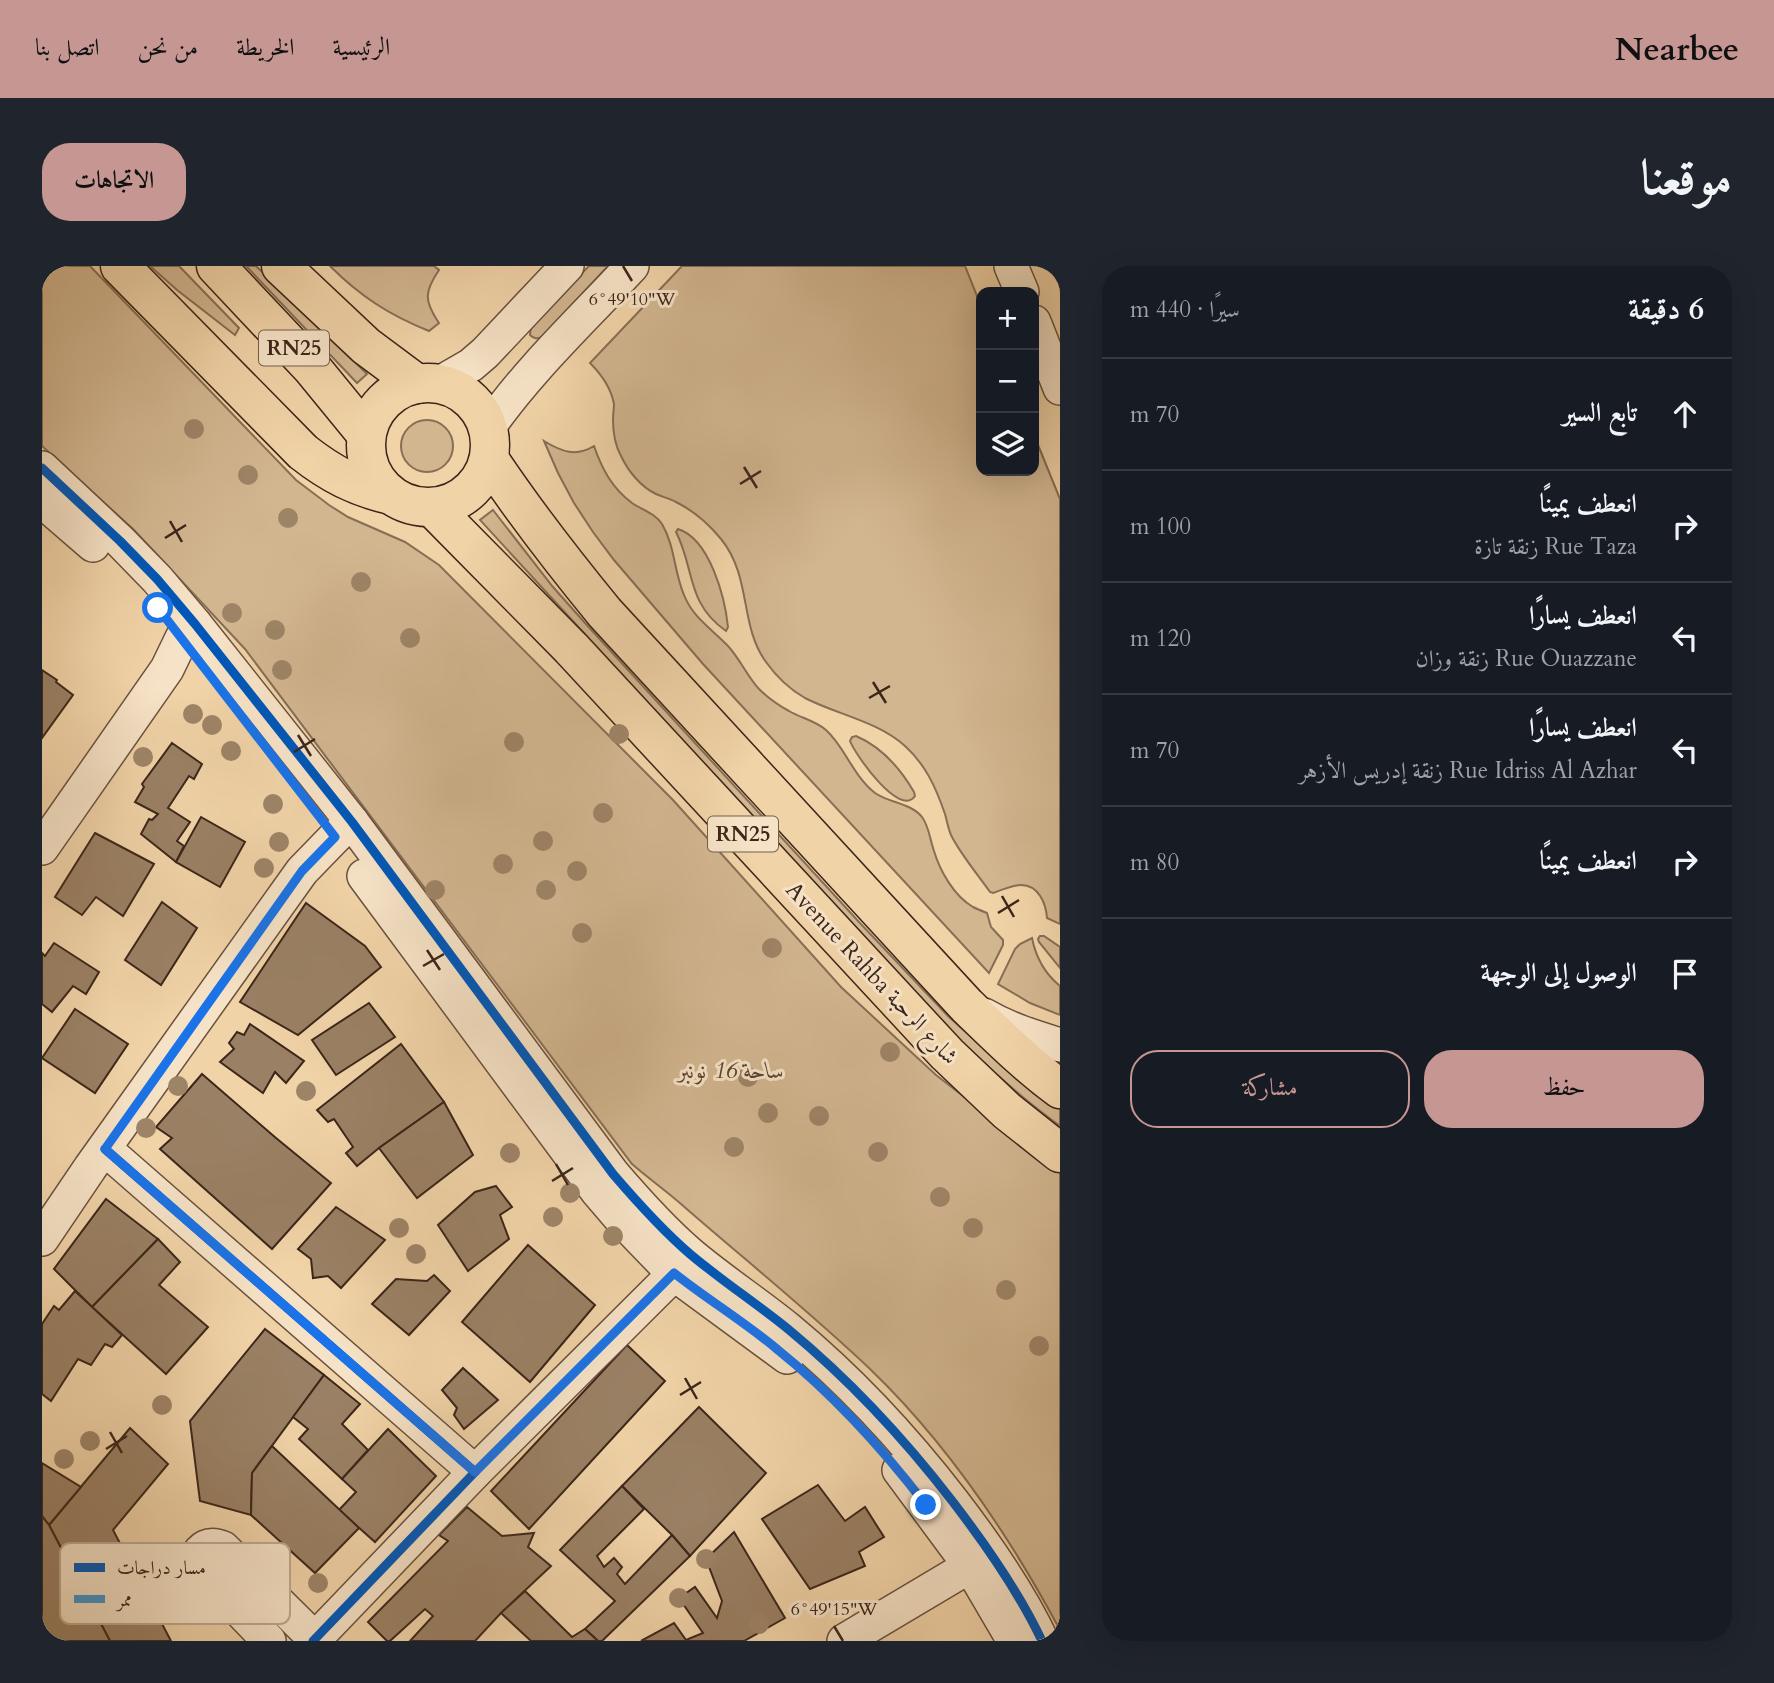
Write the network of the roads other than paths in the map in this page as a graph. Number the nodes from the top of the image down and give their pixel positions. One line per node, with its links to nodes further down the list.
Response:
1 (120, 266): 14 (highway)
2 (216, 266): 11 (highway, RN25)
3 (281, 266): 9 (highway, RN25)
4 (567, 266): 9 (street)
5 (632, 266): 12 (street)
6 (1011, 266): 7 (street)
7 (1020, 287)
8 (1039, 335): 10 (street)
9 (428, 384): 11 (highway); 12 (highway, RN25)
10 (1060, 388)
11 (366, 434): 14 (highway)
12 (489, 444): 16 (highway); 20 (highway, Avenue Rahba شارع الرحبة / RN25)
13 (42, 468): 17 (street)
14 (391, 495): 16 (highway)
15 (42, 501): 17 (street)
16 (433, 508): 24 (highway, Avenue Rahba شارع الرحبة / RN25)
17 (189, 631): 18 (street); 19 (street)
18 (344, 829): 23 (street); 26 (street); 35 (street)
19 (42, 848)
20 (967, 1006): 21 (street); 22 (highway, Avenue Rahba شارع الرحبة / RN25)
21 (1060, 1045)
22 (1060, 1089)
23 (105, 1149): 25 (street); 27 (street)
24 (1060, 1153)
25 (42, 1239)
26 (674, 1273): 27 (street); 28 (street)
27 (475, 1472): 31 (street)
28 (970, 1566): 33 (street); 34 (street)
29 (290, 1616): 31 (street)
30 (252, 1624): 32 (street)
31 (314, 1640)
32 (268, 1641)
33 (844, 1641)
34 (1014, 1641)
35 (1042, 1641)

